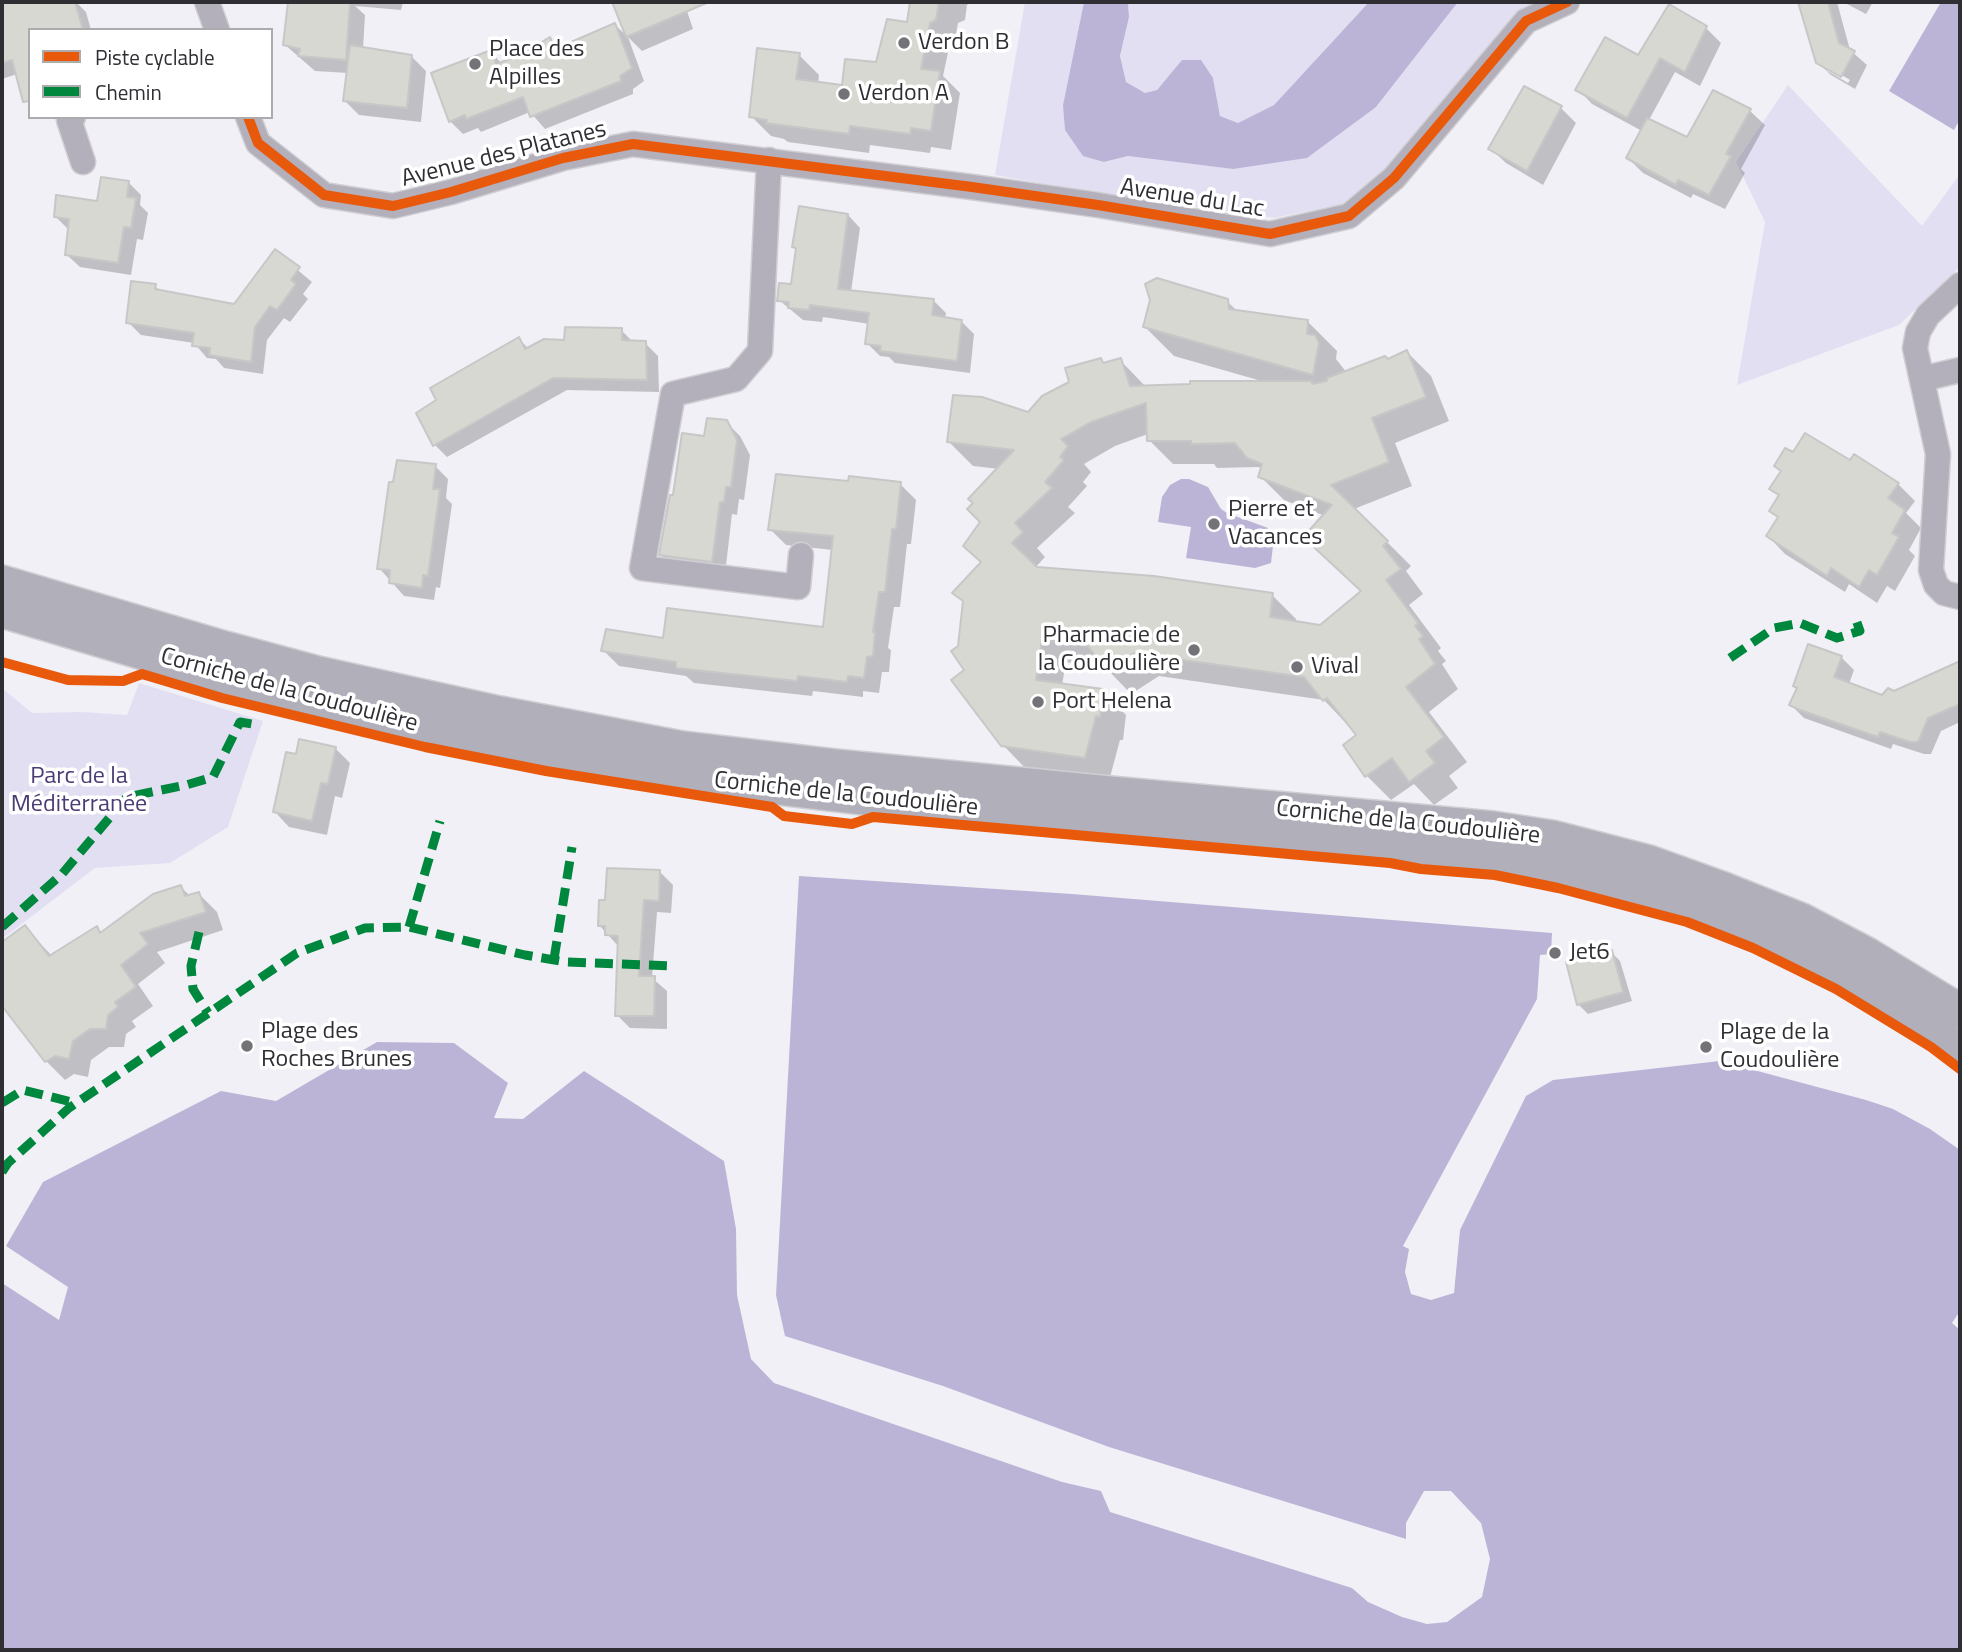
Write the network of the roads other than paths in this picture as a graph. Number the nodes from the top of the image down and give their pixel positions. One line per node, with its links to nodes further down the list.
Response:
1 (207, 2): 3 (street)
2 (1567, 2): 8 (street, Avenue du Lac)
3 (215, 28)
4 (70, 119): 7 (street)
5 (249, 119): 6 (street, Avenue des Platanes)
6 (769, 160): 8 (street, Avenue des Platanes); 12 (street)
7 (83, 162)
8 (972, 187)
9 (1960, 285): 11 (street)
10 (1960, 370): 11 (street)
11 (1921, 377): 14 (street)
12 (802, 555)
13 (2, 582): 16 (main road, Corniche de la Coudoulière)
14 (1960, 597)
15 (2, 611): 17 (main road, Corniche de la Coudoulière)
16 (1960, 1011)
17 (1960, 1049)

